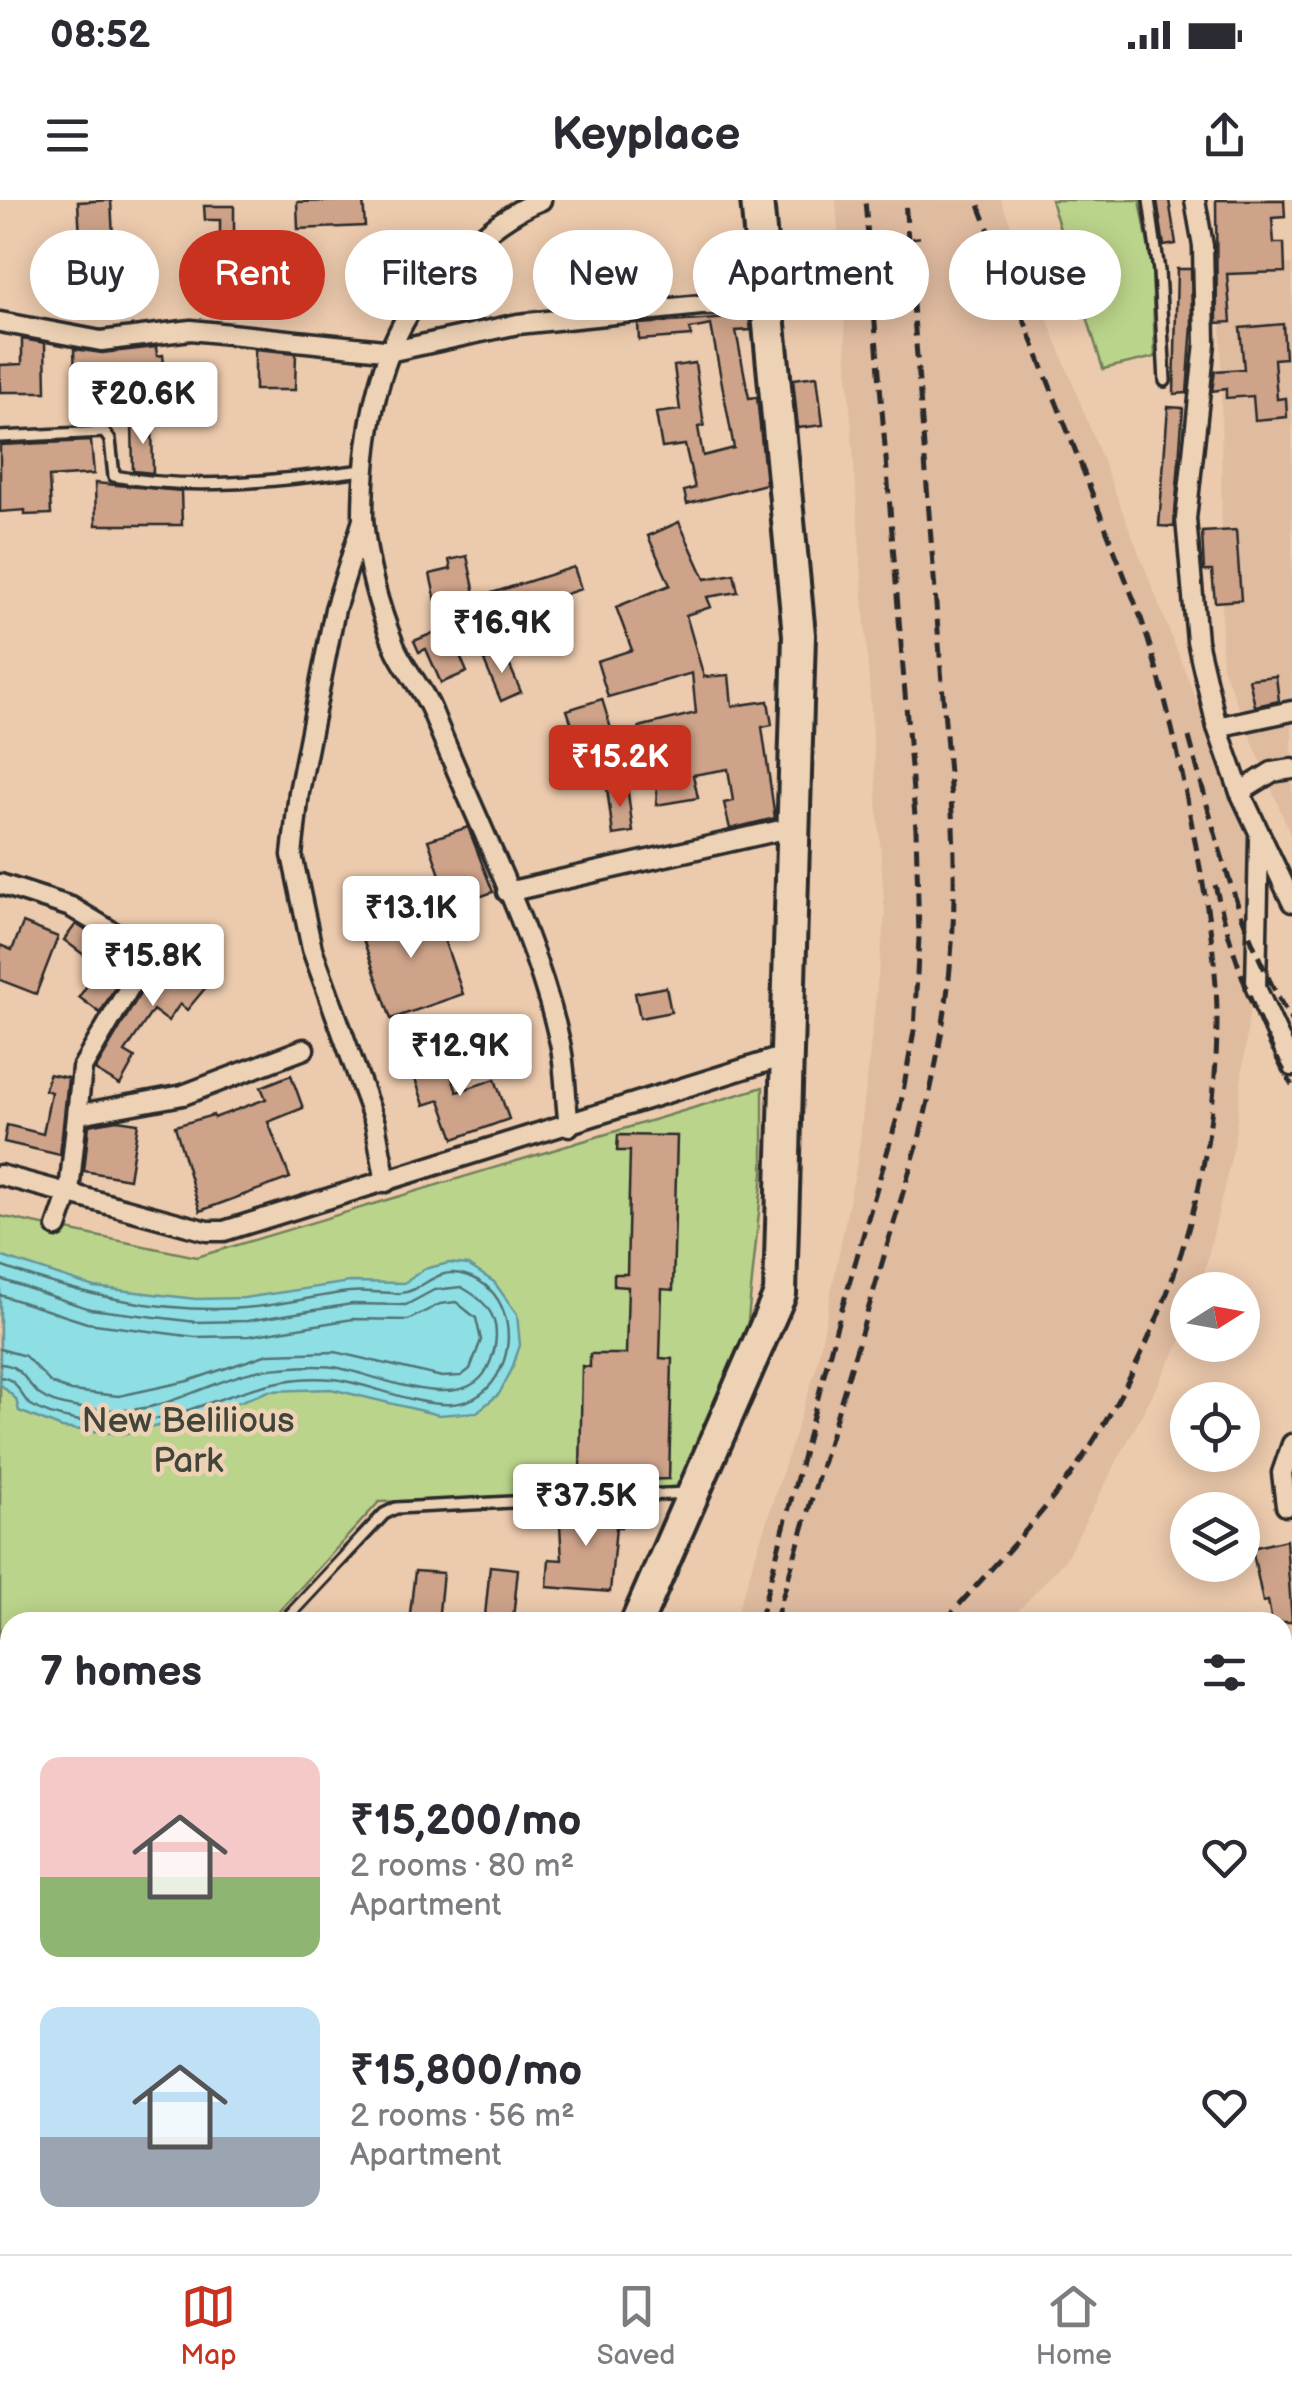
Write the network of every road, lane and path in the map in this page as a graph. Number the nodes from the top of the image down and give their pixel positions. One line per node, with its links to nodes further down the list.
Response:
1 (541, 200): 9 (street)
2 (757, 200): 5 (main road)
3 (1149, 200): 10 (lane)
4 (1195, 200): 15 (street)
5 (760, 230)
6 (693, 306): 9 (street)
7 (769, 320): 18 (main road)
8 (0, 322): 9 (street)
9 (393, 351): 12 (street)
10 (1166, 381)
11 (0, 436): 12 (lane)
12 (363, 470): 13 (street)
13 (363, 520): 21 (street); 29 (street)
14 (1292, 711): 15 (street)
15 (1217, 727): 17 (street)
16 (1292, 769): 17 (street)
17 (1240, 792): 19 (street)
18 (794, 826): 21 (street); 24 (main road)
19 (1259, 833): 22 (street); 25 (street)
20 (0, 884): 26 (street)
21 (507, 892): 27 (street)
22 (1292, 902)
23 (304, 1049): 26 (street)
24 (788, 1055): 27 (street); 33 (main road)
25 (1292, 1066)
26 (80, 1114): 30 (street)
27 (569, 1126): 29 (street)
28 (0, 1175): 30 (street)
29 (386, 1182): 30 (street)
30 (69, 1192): 31 (street)
31 (57, 1227)
32 (1292, 1444): 34 (street)
33 (694, 1493): 35 (lane); 36 (main road)
34 (1286, 1506)
35 (292, 1612)
36 (641, 1612)

